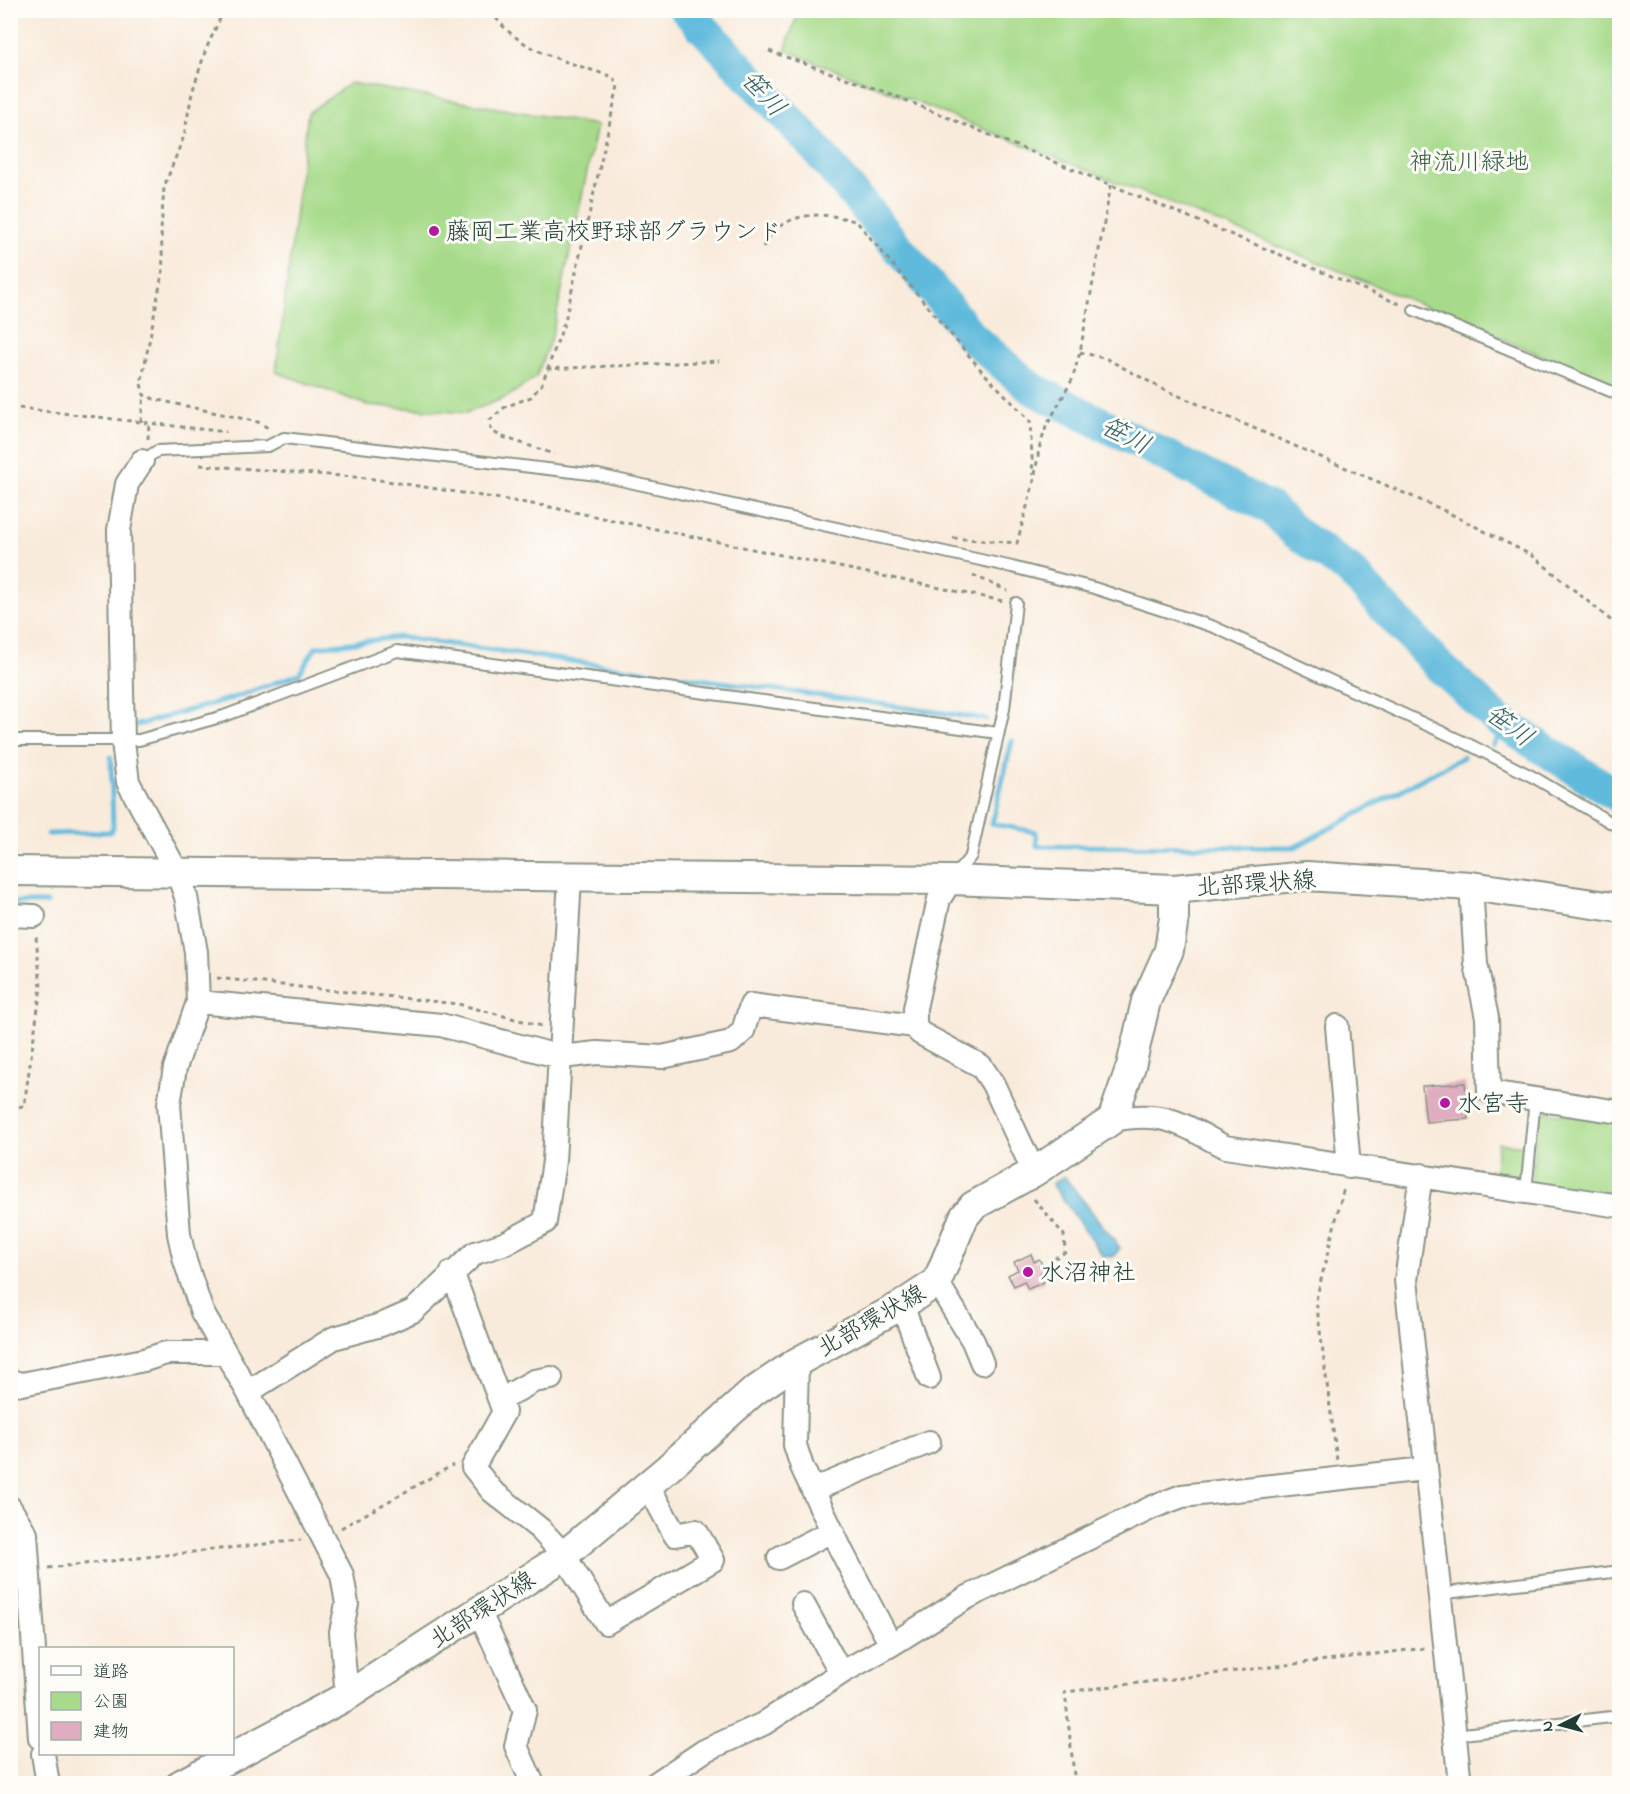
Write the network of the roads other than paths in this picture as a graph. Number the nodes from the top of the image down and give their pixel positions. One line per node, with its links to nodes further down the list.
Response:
1 (1414, 310): 2 (lane)
2 (1620, 395)
3 (142, 461): 7 (street); 8 (lane)
4 (1016, 603): 5 (lane)
5 (998, 733): 7 (lane); 12 (lane)
6 (10, 740): 7 (lane)
7 (123, 742): 10 (street)
8 (1620, 828)
9 (10, 871): 10 (street)
10 (178, 874): 11 (street); 18 (street)
11 (570, 878): 12 (street); 21 (street)
12 (951, 880): 14 (street); 19 (street)
13 (1472, 886): 14 (street, 北部環状線); 15 (street, 北部環状線); 22 (street)
14 (1174, 889): 24 (street, 北部環状線)
15 (1620, 908)
16 (10, 915): 17 (street)
17 (34, 916)
18 (198, 1002): 21 (street); 33 (street)
19 (915, 1026): 21 (street); 26 (street)
20 (1337, 1026): 25 (street)
21 (561, 1057): 30 (street)
22 (1535, 1099): 23 (street); 28 (lane)
23 (1620, 1112)
24 (1112, 1120): 25 (street); 26 (street, 北部環状線)
25 (1349, 1167): 27 (street)
26 (1034, 1172): 31 (street, 北部環状線)
27 (1421, 1175): 28 (street); 42 (street)
28 (1526, 1192): 29 (street)
29 (1620, 1206)
30 (452, 1272): 39 (street); 40 (street)
31 (937, 1282): 32 (street, 北部環状線); 35 (street)
32 (902, 1305): 34 (street, 北部環状線); 37 (street)
33 (224, 1353): 38 (street); 39 (street)
34 (797, 1362): 43 (street, 北部環状線); 44 (street)
35 (982, 1363)
36 (551, 1378): 40 (street)
37 (929, 1378)
38 (10, 1381)
39 (248, 1392): 55 (street)
40 (500, 1400): 47 (street)
41 (928, 1442): 44 (street)
42 (1424, 1469): 50 (street); 53 (street)
43 (648, 1485): 47 (street, 北部環状線); 47 (street)
44 (813, 1490): 46 (street)
45 (10, 1508): 57 (street)
46 (832, 1531): 48 (street); 53 (street)
47 (564, 1555): 52 (street, 北部環状線)
48 (779, 1558)
49 (1620, 1571): 50 (lane)
50 (1439, 1594): 58 (street)
51 (803, 1604): 54 (street)
52 (479, 1611): 55 (street, 北部環状線); 62 (street)
53 (891, 1645): 54 (street)
54 (841, 1673): 63 (street)
55 (347, 1696): 60 (street, 北部環状線)
56 (1620, 1716): 58 (lane)
57 (39, 1723)
58 (1454, 1735): 64 (street)
59 (43, 1755): 61 (street)
60 (181, 1783)
61 (48, 1784)
62 (533, 1784)
63 (655, 1784)
64 (1460, 1784)

